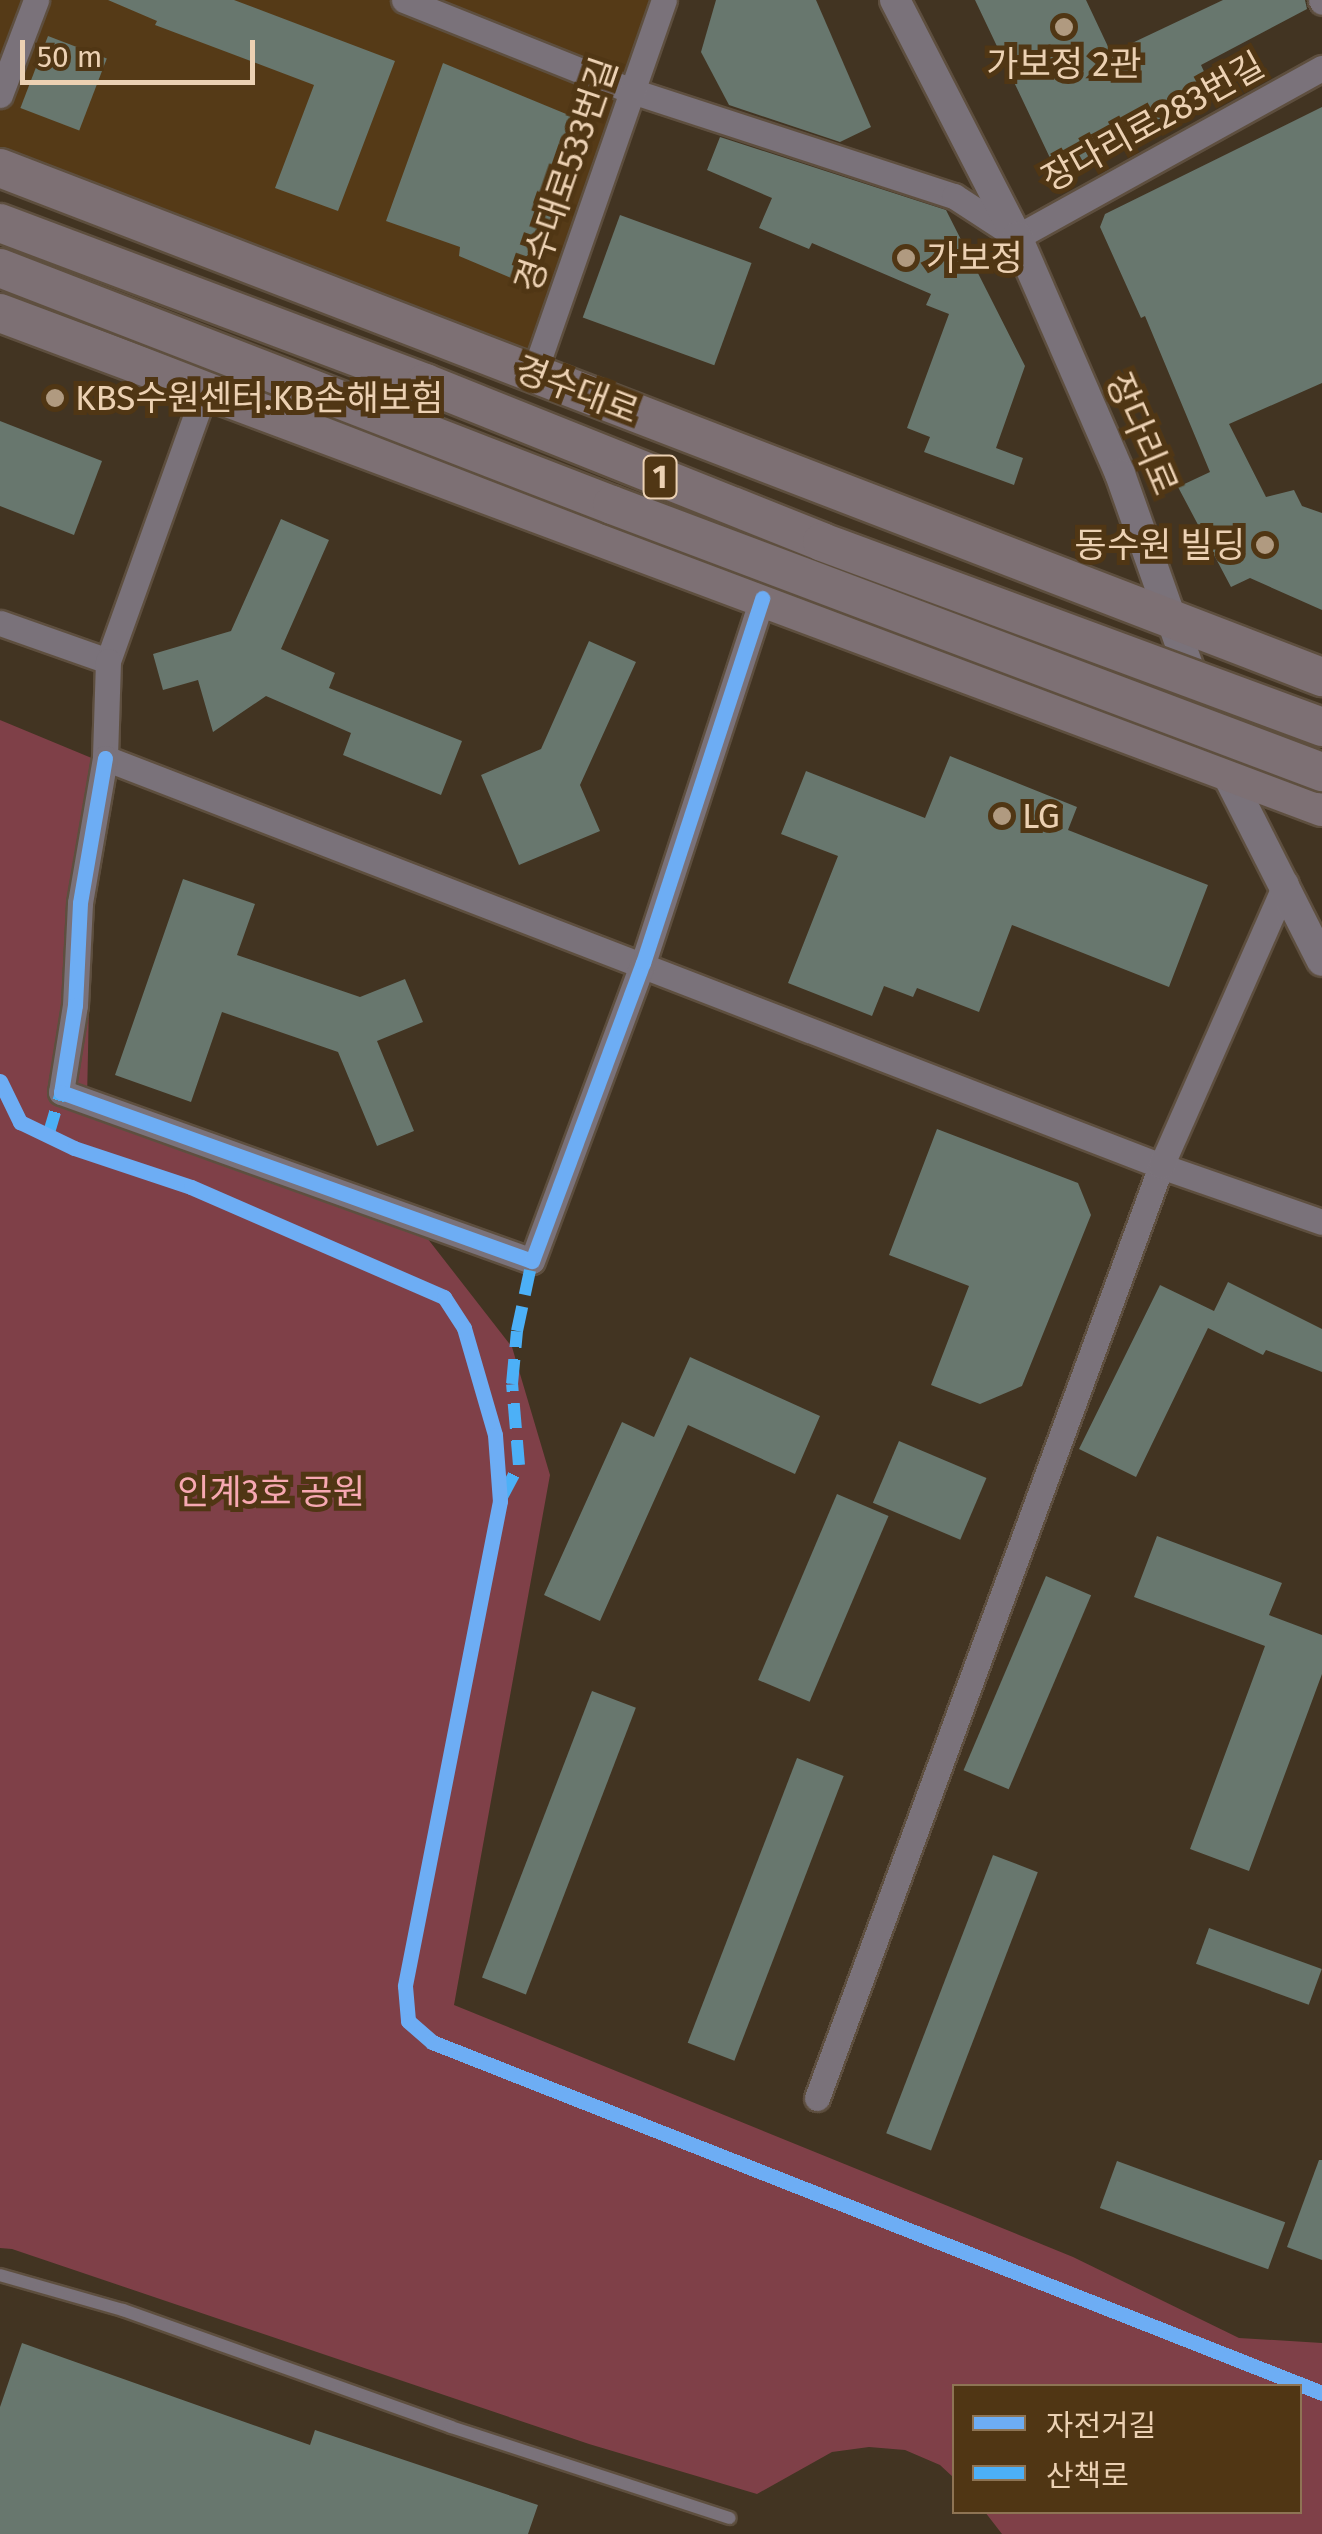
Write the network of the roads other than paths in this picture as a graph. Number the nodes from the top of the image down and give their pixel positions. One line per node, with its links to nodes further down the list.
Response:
1 (36, 0): 7 (street)
2 (404, 0): 6 (street)
3 (664, 0): 6 (street, 경수대로533번길)
4 (894, 0): 10 (street, 장다리로)
5 (1322, 68): 10 (street, 장다리로283번길)
6 (632, 91): 10 (street); 13 (street, 경수대로533번길)
7 (0, 95)
8 (0, 168): 13 (main road, 경수대로)
9 (0, 223): 20 (main road, 1, bridge)
10 (1017, 237): 16 (street, 장다리로)
11 (0, 268): 23 (main road, 1, bridge)
12 (0, 313): 14 (main road)
13 (534, 373): 16 (main road, 경수대로)
14 (205, 390): 15 (main road); 18 (street)
15 (762, 598): 22 (main road); 27 (street)
16 (1168, 616): 19 (main road, 경수대로); 22 (street, 장다리로)
17 (0, 623): 18 (street)
18 (108, 661): 21 (street)
19 (1322, 678)
20 (1322, 728)
21 (105, 758): 27 (street); 27 (street)
22 (1225, 770): 24 (main road); 25 (street, 장다리로)
23 (1322, 772)
24 (1322, 807)
25 (1286, 882): 26 (street, 장다리로); 28 (street)
26 (1322, 961)
27 (643, 963): 28 (street)
28 (1161, 1166): 29 (street); 30 (street)
29 (1322, 1222)
30 (818, 2098)
31 (0, 2275): 32 (lane)
32 (729, 2518)

